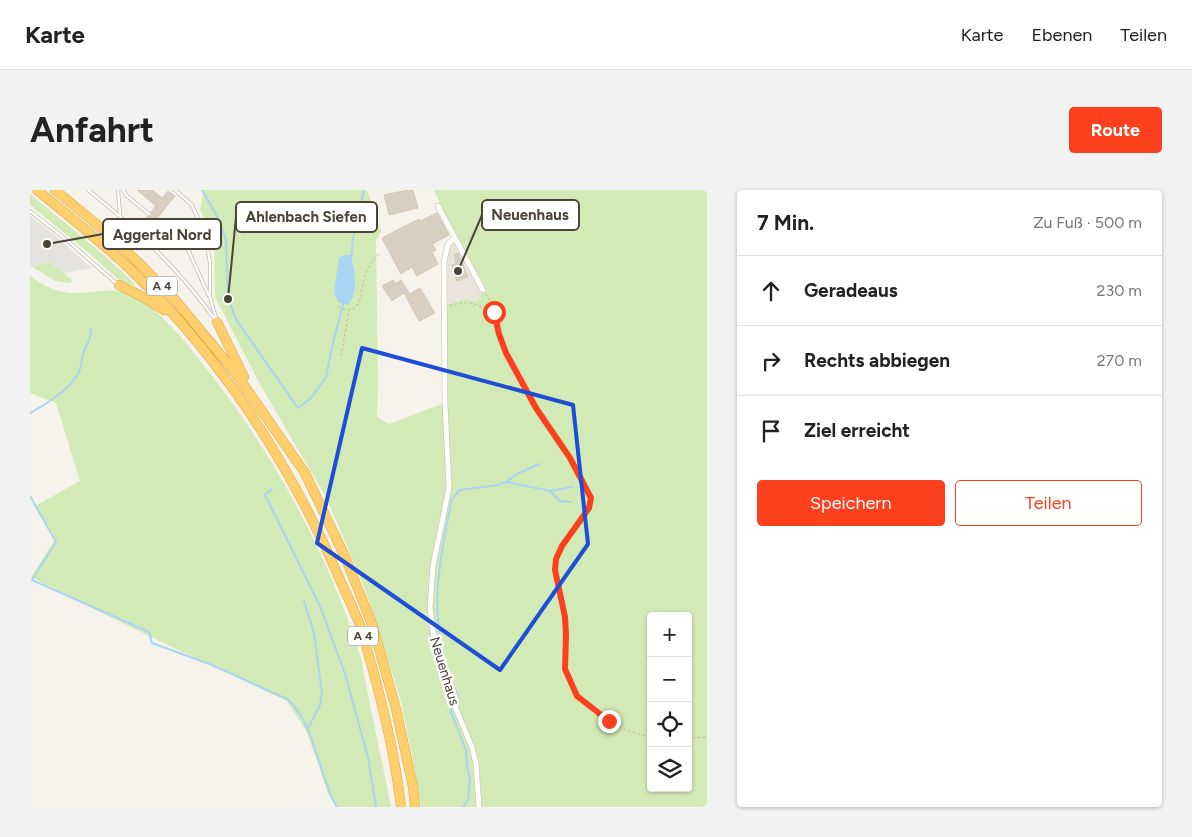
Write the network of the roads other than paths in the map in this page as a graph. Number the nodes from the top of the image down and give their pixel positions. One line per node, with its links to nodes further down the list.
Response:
1 (36, 190): 16 (highway, A 4)
2 (56, 190): 18 (highway, A 4)
3 (88, 190): 10 (lane)
4 (118, 190): 10 (lane)
5 (123, 190): 9 (lane)
6 (175, 190): 15 (lane)
7 (438, 206): 12 (street)
8 (30, 211): 13 (lane)
9 (149, 214)
10 (120, 215): 17 (lane)
11 (156, 220): 15 (lane)
12 (455, 238): 14 (street); 21 (street, Neuenhaus)
13 (118, 285): 16 (highway)
14 (484, 290)
15 (210, 297): 17 (lane)
16 (176, 318): 19 (highway, A 4)
17 (217, 322): 18 (highway)
18 (253, 398): 20 (highway, A 4)
19 (402, 807)
20 (415, 807)
21 (479, 807)

